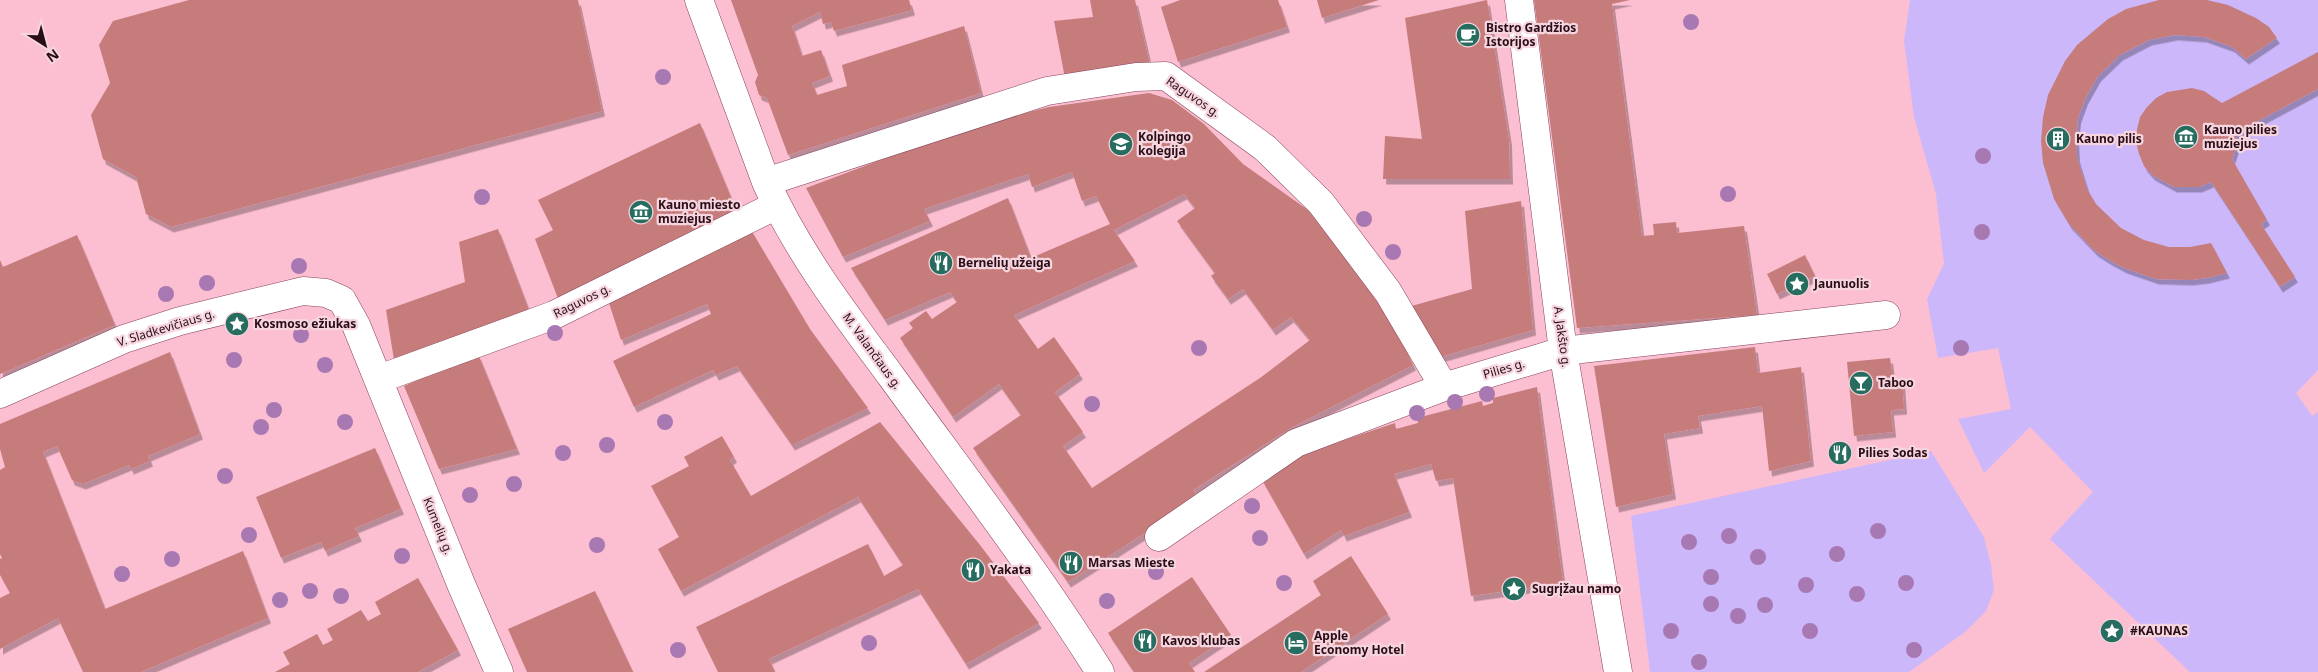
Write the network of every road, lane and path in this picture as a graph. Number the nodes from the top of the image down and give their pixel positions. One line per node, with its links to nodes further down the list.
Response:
1 (698, 0): 3 (street, M. Valančiaus g.)
2 (1519, 0): 5 (street, A. Jakšto g.)
3 (772, 194): 6 (street, Raguvos g.); 7 (street, Raguvos g.); 11 (street, M. Valančiaus g.)
4 (1886, 314): 5 (street, Pilies g.)
5 (1563, 352): 7 (street, Pilies g.); 12 (street, A. Jakšto g.)
6 (379, 379): 8 (street, V. Sladkevičiaus g.); 10 (street, Kumelių g.)
7 (1444, 387): 9 (street, Pilies g.)
8 (0, 394)
9 (1159, 537)
10 (499, 672)
11 (1100, 672)
12 (1618, 672)

